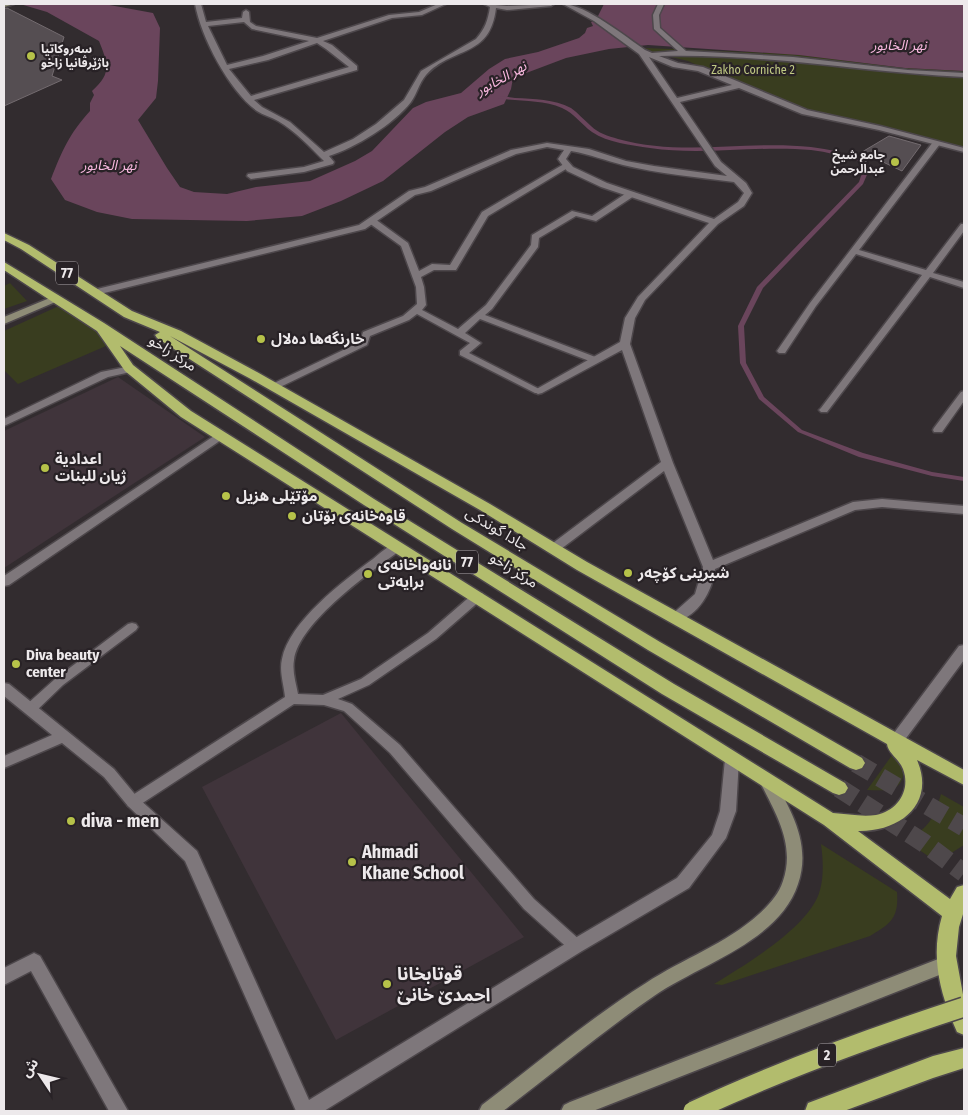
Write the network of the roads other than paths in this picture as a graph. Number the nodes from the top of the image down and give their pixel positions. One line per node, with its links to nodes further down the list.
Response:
1 (11, 4): 7 (main road)
2 (198, 4): 9 (street)
3 (443, 4): 10 (street)
4 (551, 4): 8 (street)
5 (566, 4): 12 (street)
6 (661, 4): 11 (street)
7 (4, 5)
8 (490, 5): 21 (street)
9 (204, 24): 10 (street); 13 (street)
10 (316, 40): 13 (street); 16 (street)
11 (683, 51): 12 (street); 14 (street)
12 (644, 53): 15 (street); 17 (street)
13 (224, 68): 16 (street)
14 (964, 75)
15 (741, 85): 17 (street); 18 (street)
16 (250, 99): 21 (street)
17 (676, 101): 24 (street)
18 (936, 144): 20 (street); 30 (lane)
19 (570, 147): 22 (street); 24 (street); 26 (street)
20 (964, 150)
21 (324, 155): 23 (street)
22 (568, 166): 25 (street); 33 (lane)
23 (250, 176)
24 (734, 179): 27 (street)
25 (631, 194): 27 (street); 39 (lane)
26 (372, 220): 33 (lane); 35 (street)
27 (715, 222): 43 (street)
28 (964, 226): 32 (lane)
29 (4, 236): 35 (highway, 77)
30 (854, 251): 32 (lane); 44 (lane)
31 (4, 265): 36 (highway, 77)
32 (928, 274): 34 (lane); 50 (lane)
33 (416, 276): 37 (lane)
34 (964, 285)
35 (96, 292): 38 (highway, 77)
36 (57, 298): 40 (main road); 41 (highway, 77)
37 (416, 310): 42 (lane); 47 (lane)
38 (128, 314): 47 (highway); 72 (highway, جادا گوندکی / 77)
39 (479, 316): 42 (lane); 45 (lane)
40 (4, 321)
41 (100, 326): 46 (highway); 75 (highway, مركز زاخو / 77)
42 (458, 333): 48 (lane)
43 (625, 344): 45 (street); 54 (street)
44 (782, 351)
45 (595, 360): 48 (street)
46 (131, 370): 51 (street); 53 (highway)
47 (273, 387): 57 (highway)
48 (538, 391)
49 (964, 394): 52 (lane)
50 (824, 410)
51 (4, 423)
52 (938, 430)
53 (220, 436): 56 (highway); 59 (street)
54 (666, 463): 57 (street); 58 (street)
55 (964, 510): 58 (street)
56 (398, 546): 60 (highway); 65 (lane)
57 (553, 549): 61 (highway)
58 (709, 567): 61 (street)
59 (4, 582)
60 (478, 596): 66 (lane); 70 (highway)
61 (676, 617): 69 (highway)
62 (132, 627): 67 (lane)
63 (964, 650): 69 (street)
64 (4, 688): 67 (street)
65 (292, 699): 66 (lane); 76 (lane)
66 (324, 700): 80 (lane)
67 (30, 709): 68 (street)
68 (65, 736): 71 (street); 76 (street)
69 (891, 738): 74 (highway); 77 (highway)
70 (732, 759): 73 (highway); 80 (street)
71 (4, 762)
72 (856, 763)
73 (765, 778): 77 (highway); 88 (main road)
74 (964, 778)
75 (839, 788)
76 (133, 802): 87 (street)
77 (830, 820): 79 (highway)
78 (964, 893): 79 (highway)
79 (953, 912): 81 (highway)
80 (576, 946): 87 (street)
81 (946, 964): 84 (highway); 89 (main road)
82 (4, 977): 86 (street)
83 (964, 1007): 90 (highway, 2, bridge)
84 (964, 1025)
85 (964, 1058): 91 (highway)
86 (120, 1111)
87 (306, 1111)
88 (488, 1111)
89 (570, 1111)
90 (693, 1111)
91 (816, 1111)

